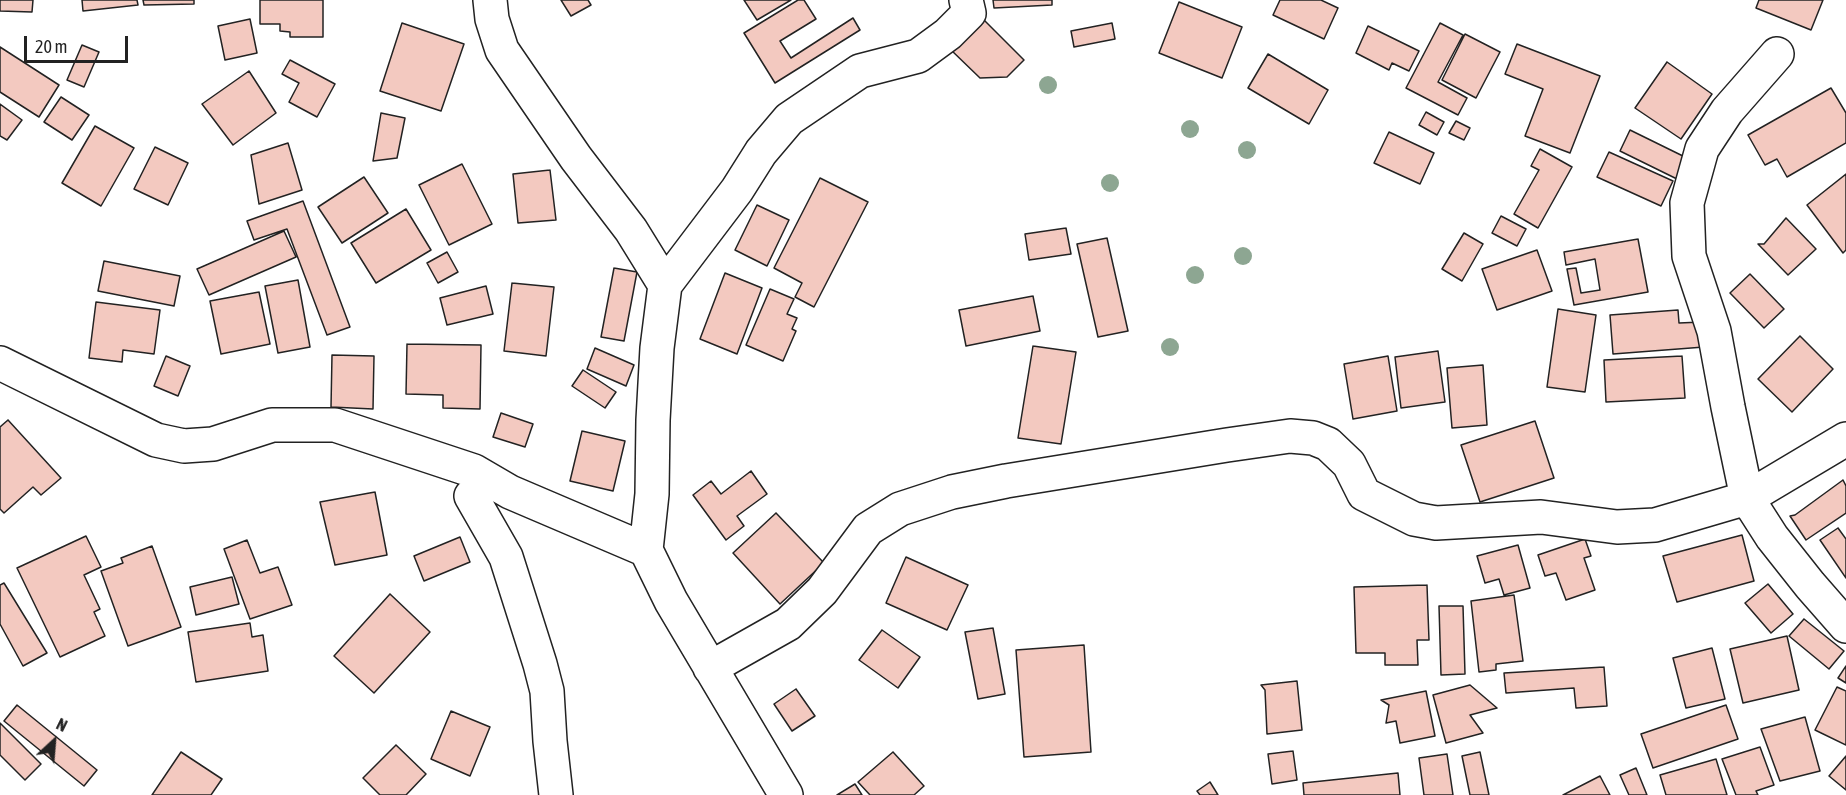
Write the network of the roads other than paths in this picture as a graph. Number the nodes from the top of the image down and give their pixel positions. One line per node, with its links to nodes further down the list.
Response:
1 (490, 0): 4 (street)
2 (966, 0): 4 (street)
3 (1777, 54): 8 (street)
4 (665, 285): 9 (street)
5 (7, 375): 9 (street)
6 (1846, 439): 8 (street)
7 (471, 496): 12 (street)
8 (1747, 498): 10 (street); 11 (street)
9 (646, 550): 11 (street)
10 (1846, 626)
11 (710, 668): 13 (street)
12 (556, 795)
13 (786, 795)

